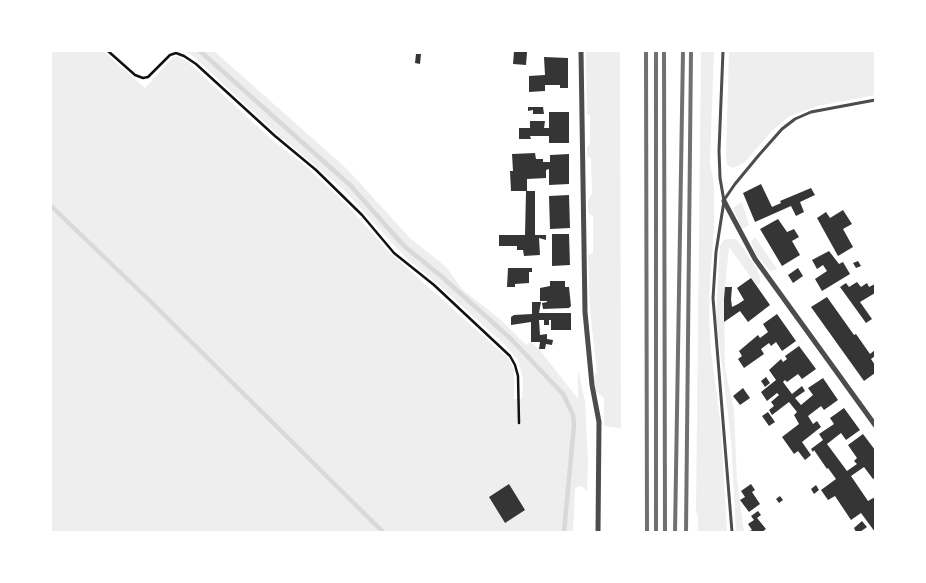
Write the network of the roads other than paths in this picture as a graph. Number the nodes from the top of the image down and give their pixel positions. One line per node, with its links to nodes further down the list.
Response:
1 (580, 51): 6 (street)
2 (723, 51): 4 (lane)
3 (875, 100): 4 (lane)
4 (724, 201): 5 (street); 7 (lane)
5 (875, 425)
6 (598, 532)
7 (732, 532)

